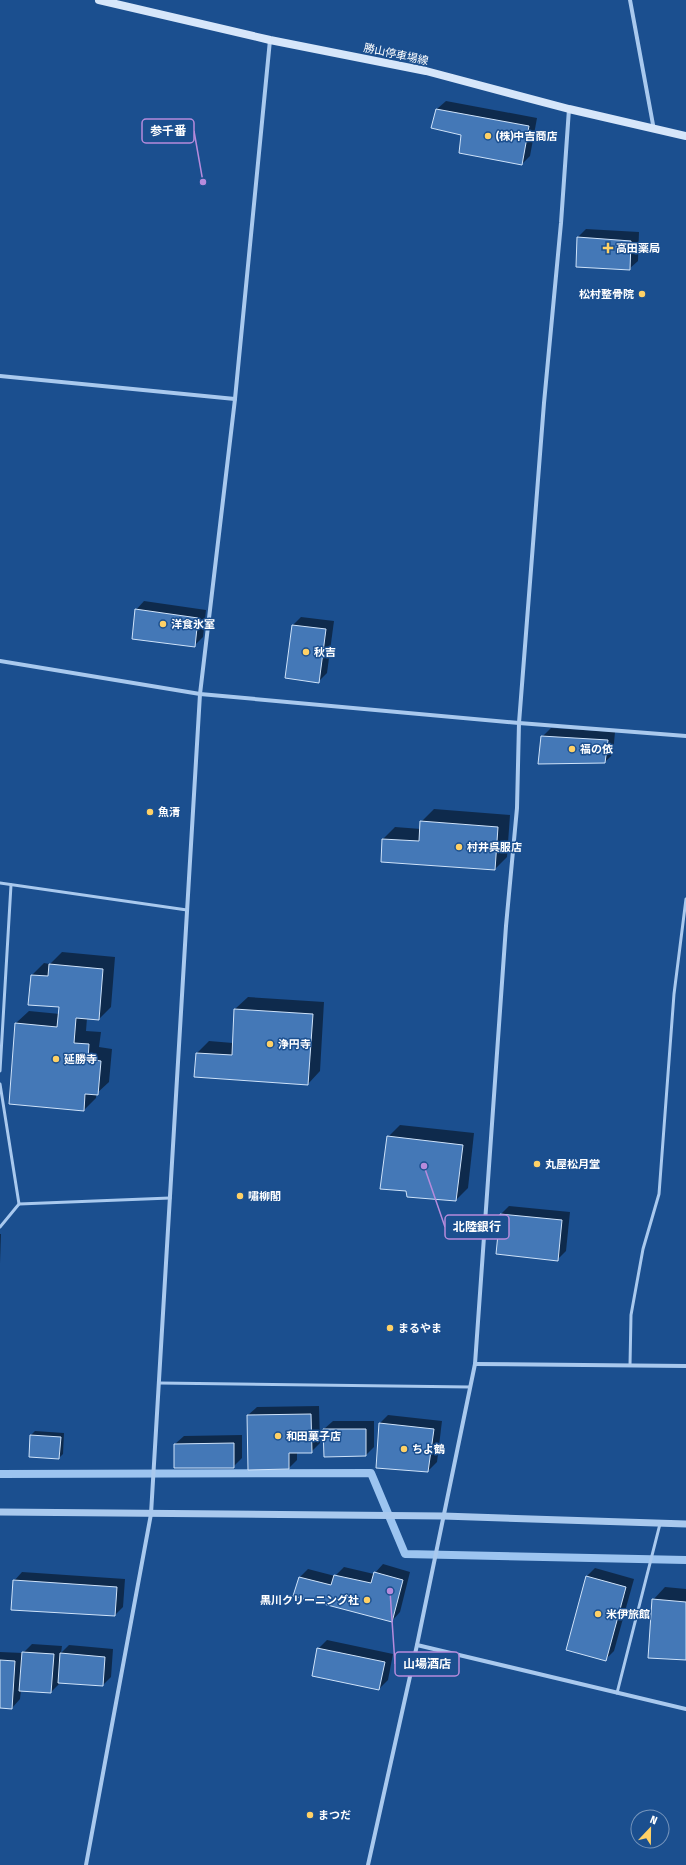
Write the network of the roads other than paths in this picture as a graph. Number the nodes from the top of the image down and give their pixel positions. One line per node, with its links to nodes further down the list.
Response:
1 (99, 0): 3 (main road, 勝山停車場線)
2 (630, 0): 5 (street)
3 (270, 40): 4 (main road, 勝山停車場線); 8 (street)
4 (569, 110): 5 (main road, 勝山停車場線); 11 (street)
5 (654, 130): 6 (main road, 勝山停車場線)
6 (686, 136)
7 (0, 376): 8 (street)
8 (235, 399): 10 (street)
9 (0, 661): 10 (street)
10 (200, 694): 11 (street); 16 (street)
11 (519, 723): 12 (street); 22 (street)
12 (686, 736)
13 (0, 883): 14 (lane)
14 (11, 885): 16 (lane); 17 (lane)
15 (686, 899): 23 (lane)
16 (187, 910): 19 (street)
17 (0, 1071)
18 (0, 1084): 20 (lane)
19 (170, 1198): 20 (lane); 25 (street)
20 (19, 1204): 21 (lane)
21 (0, 1227)
22 (475, 1364): 23 (street); 26 (street)
23 (630, 1365): 24 (street)
24 (686, 1366)
25 (159, 1383): 26 (lane); 28 (street)
26 (470, 1387): 29 (street)
27 (0, 1512): 28 (street)
28 (151, 1514): 29 (street); 35 (street)
29 (443, 1516): 30 (street); 32 (street)
30 (660, 1524): 31 (street); 33 (lane)
31 (686, 1524)
32 (417, 1645): 33 (street); 36 (street)
33 (617, 1693): 34 (street)
34 (686, 1710)
35 (86, 1865)
36 (368, 1865)

